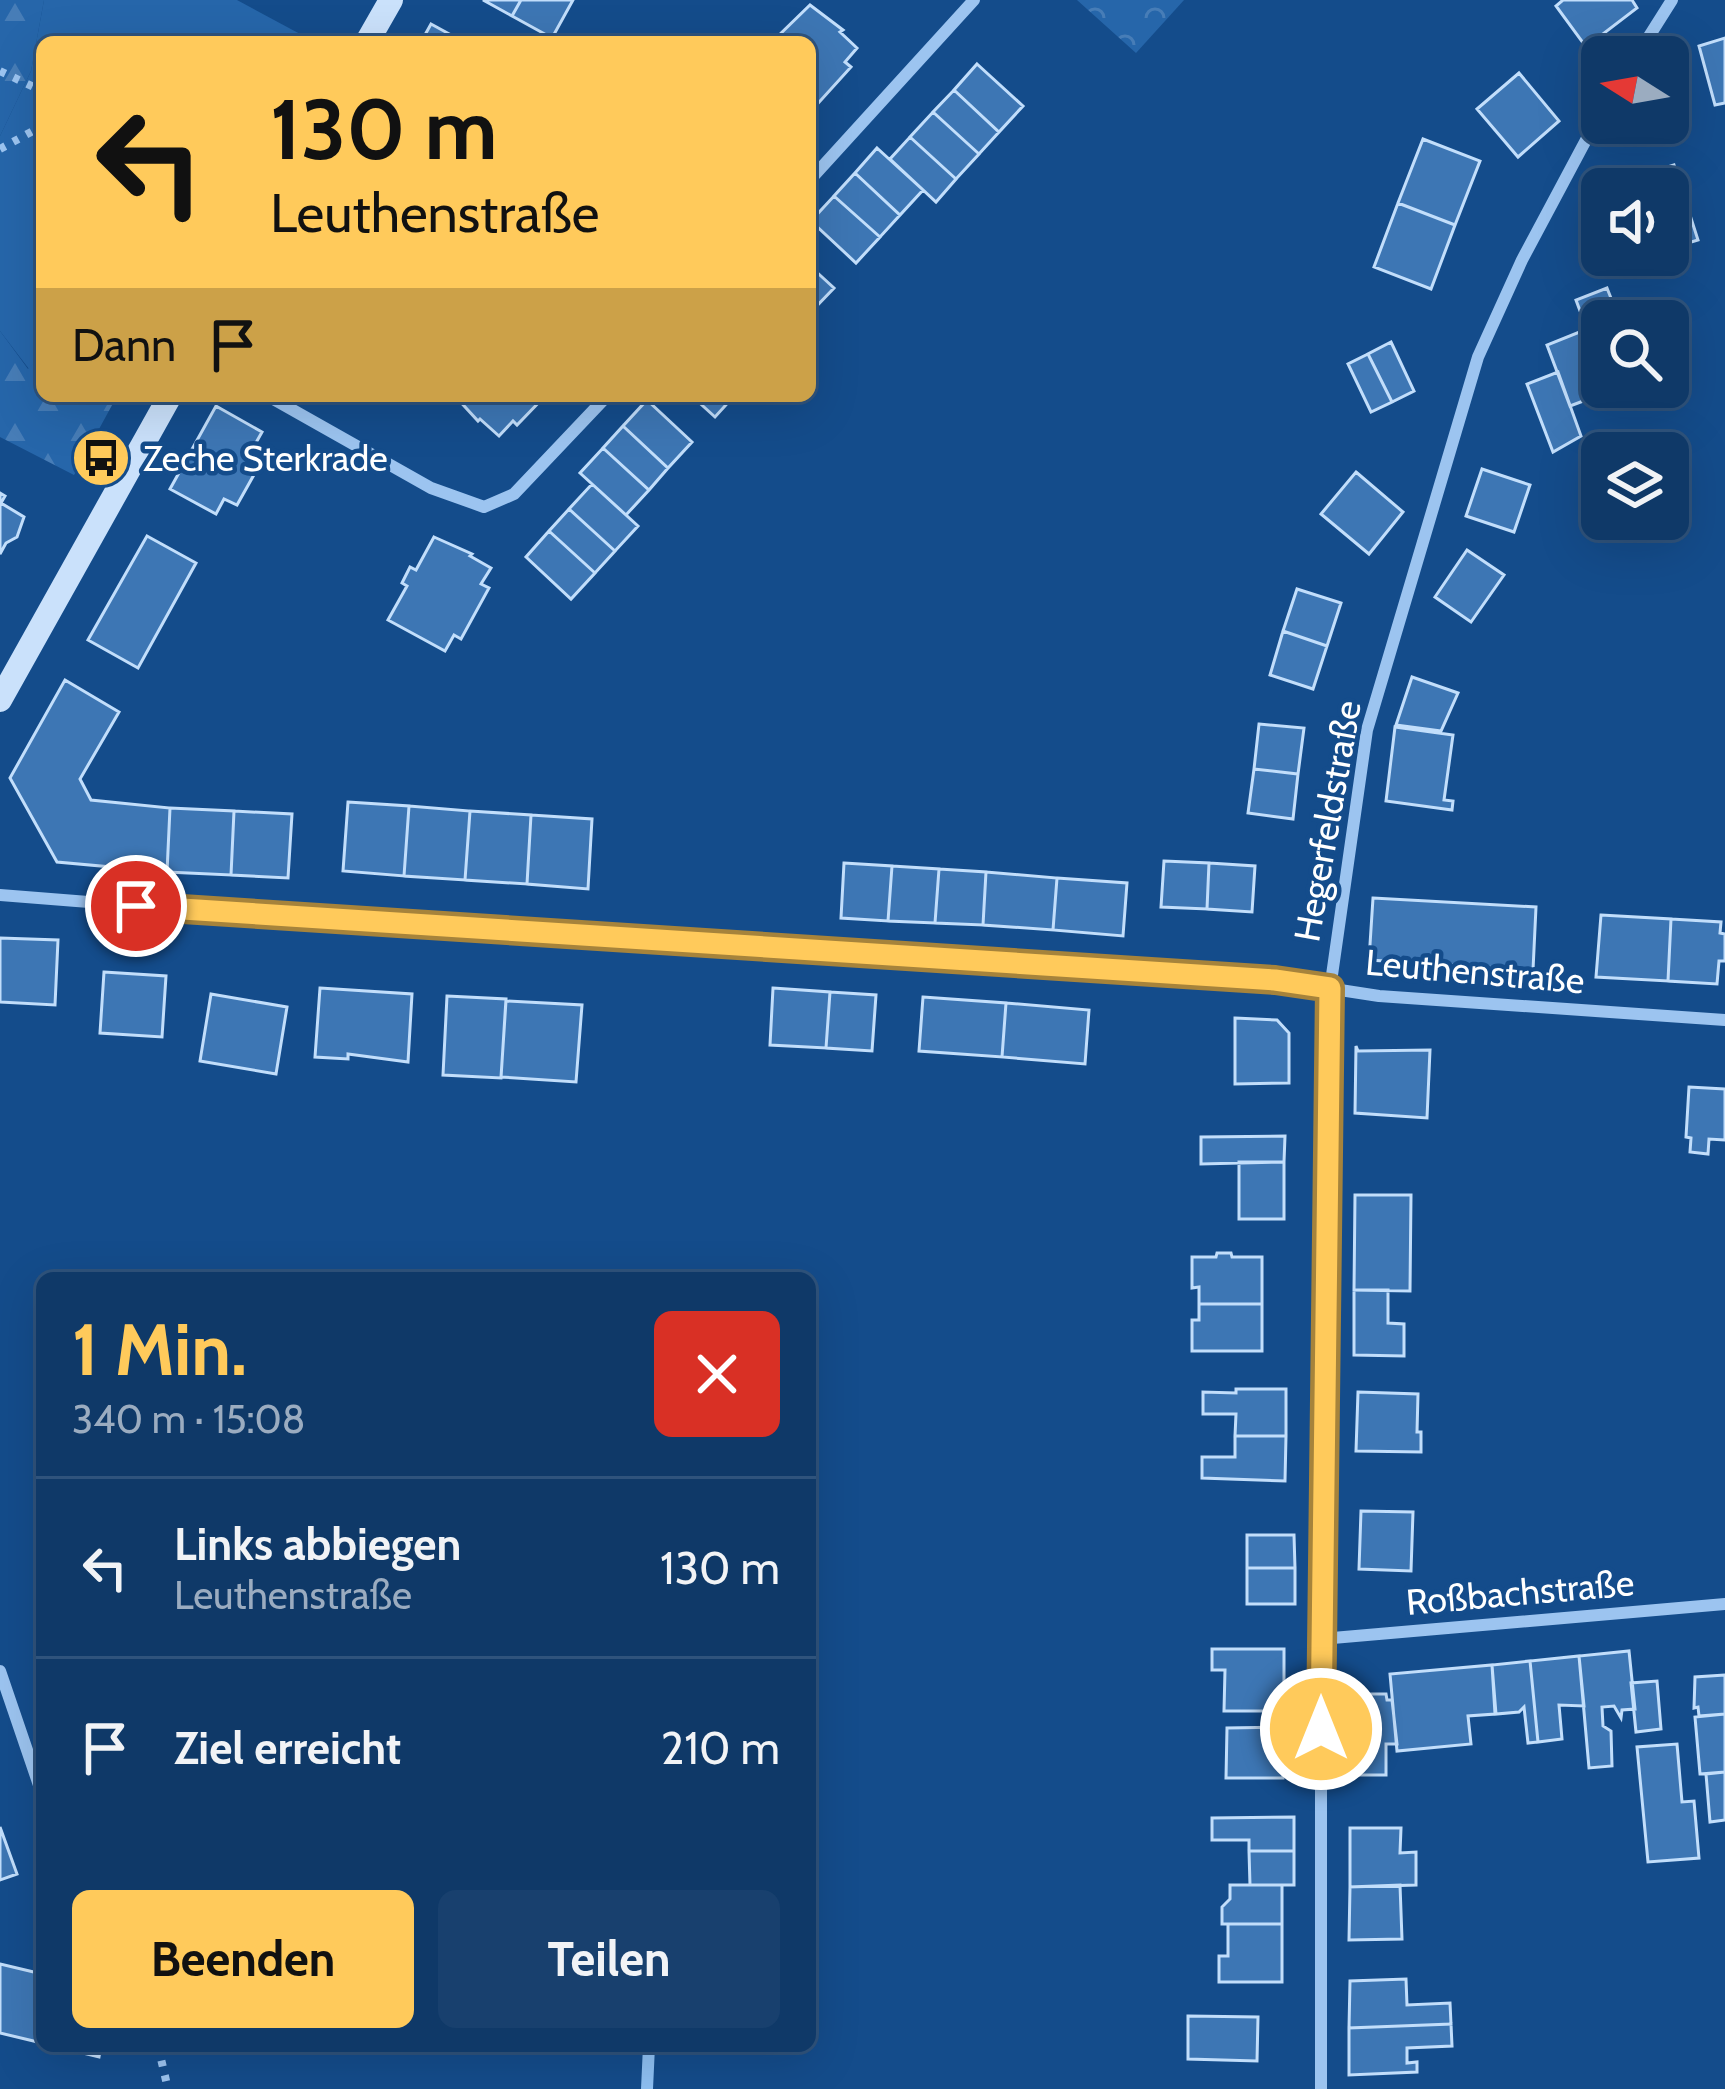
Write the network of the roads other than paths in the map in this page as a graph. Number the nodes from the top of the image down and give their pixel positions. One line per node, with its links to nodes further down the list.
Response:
1 (391, 0): 4 (street)
2 (974, 0): 7 (street)
3 (1672, 0): 5 (street)
4 (371, 36)
5 (1649, 36)
6 (1584, 144): 13 (street, Hegerfeldstraße)
7 (816, 173)
8 (167, 402): 11 (street)
9 (279, 402): 10 (street)
10 (601, 402)
11 (0, 700)
12 (0, 895): 13 (street, Leuthenstraße)
13 (1330, 988): 14 (street, Leuthenstraße); 16 (street, Hegerfeldstraße)
14 (1725, 1020)
15 (1725, 1604): 16 (street, Roßbachstraße)
16 (1321, 1639): 19 (street, Hegerfeldstraße)
17 (0, 1671): 18 (street)
18 (36, 1776)
19 (1321, 2089)

